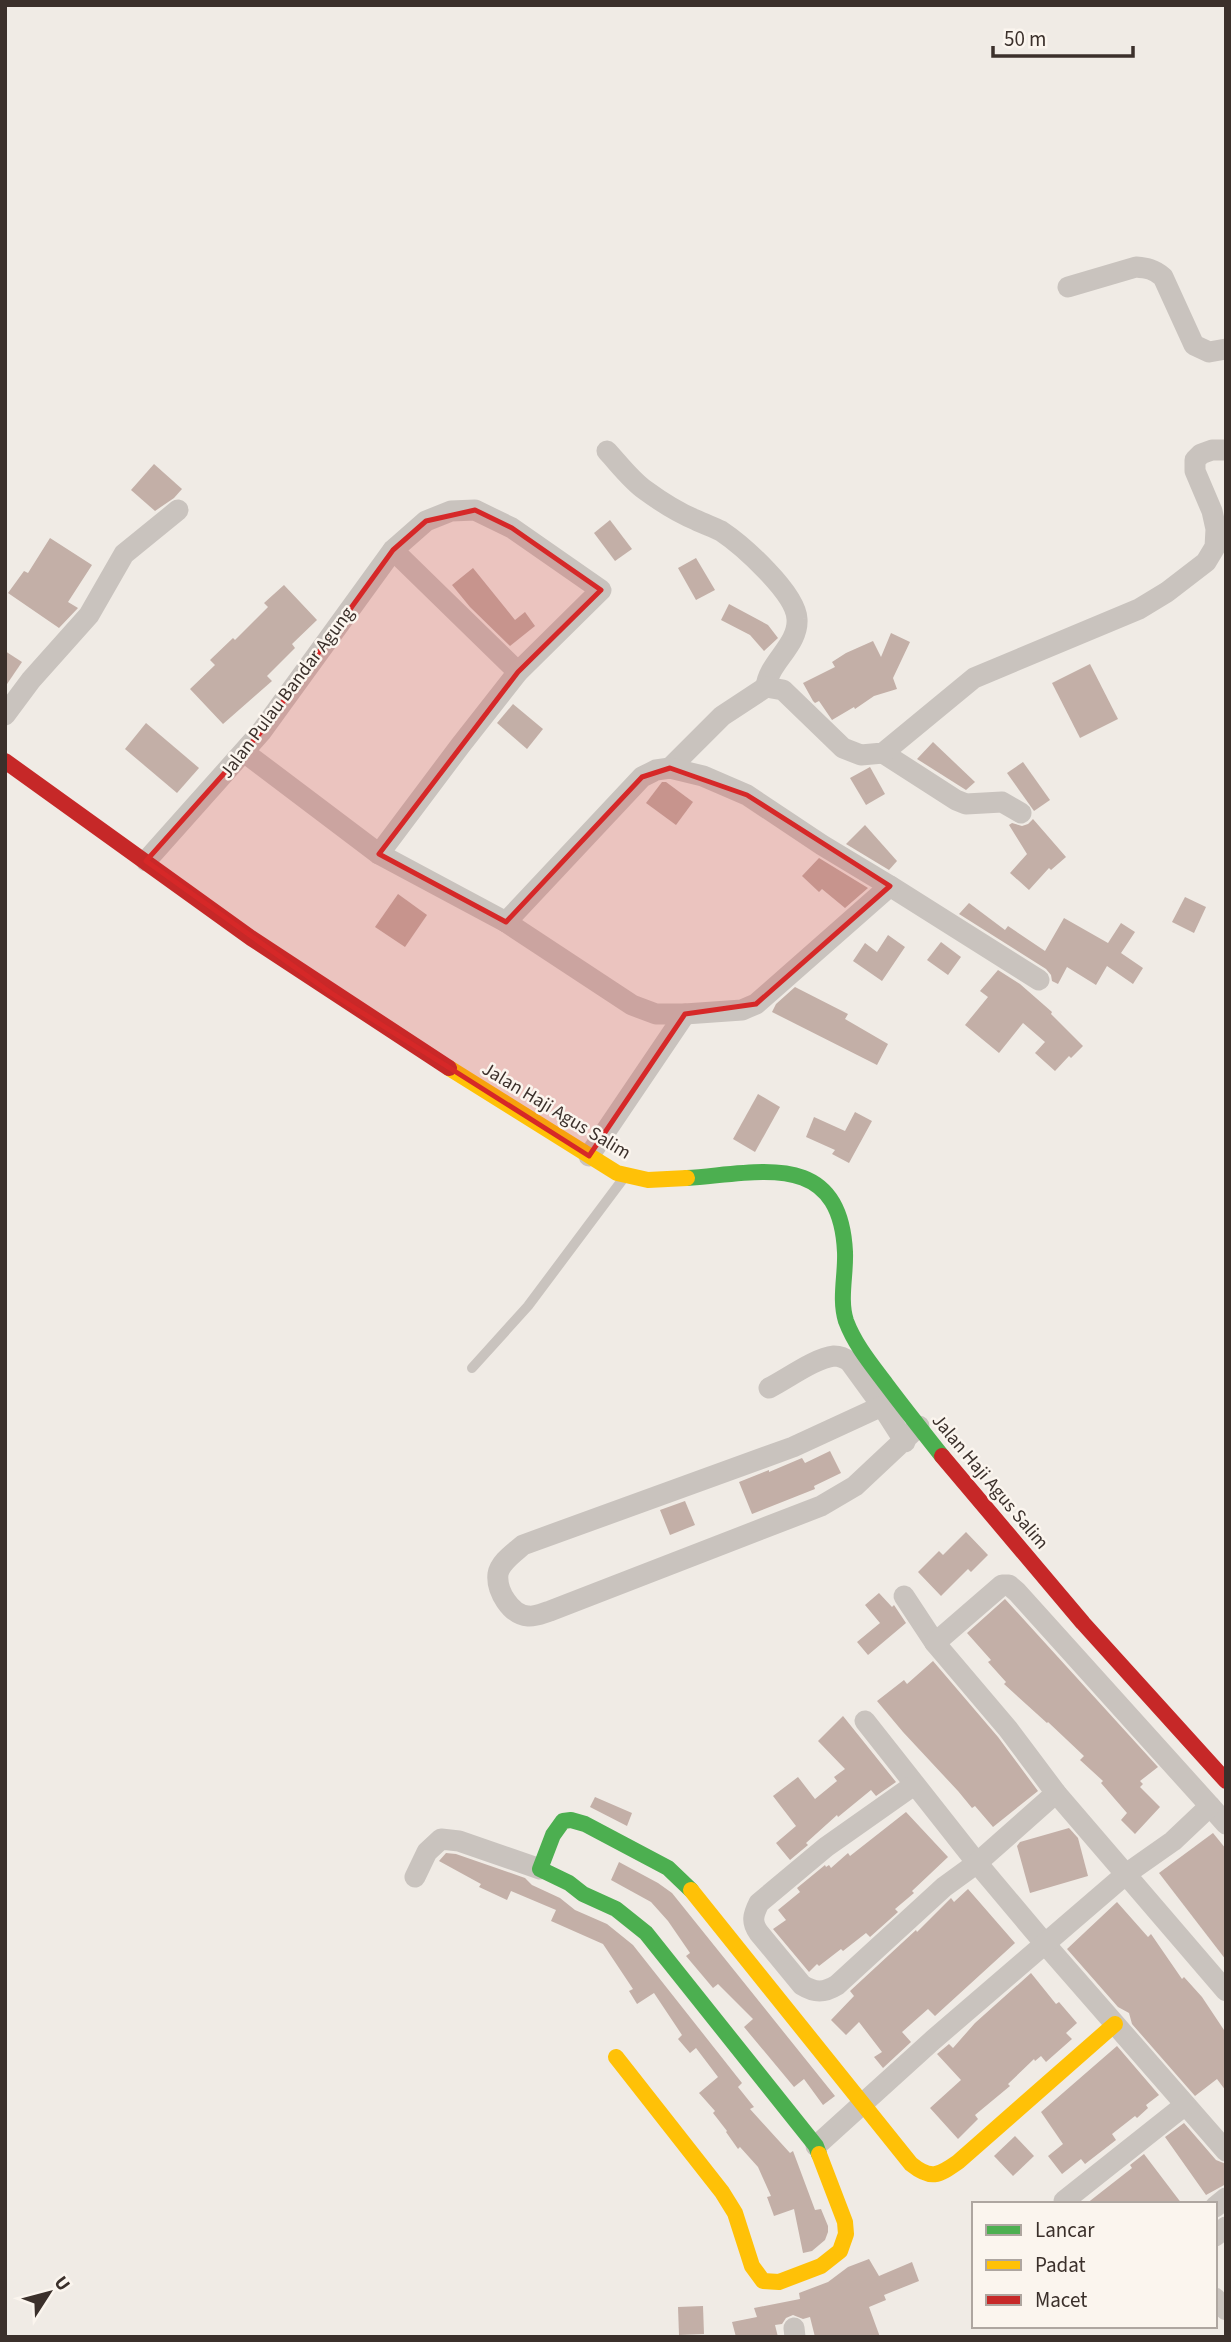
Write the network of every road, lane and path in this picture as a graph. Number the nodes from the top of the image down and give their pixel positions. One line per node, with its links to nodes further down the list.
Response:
1 (1068, 287): 2 (street)
2 (1226, 349)
3 (1226, 450): 11 (street)
4 (607, 451): 8 (street)
5 (178, 510): 9 (street)
6 (393, 550): 7 (street); 7 (street, Jalan Pulau Bandar Agung); 10 (street, Jalan Pulau Bandar Agung)
7 (518, 672): 15 (street)
8 (766, 687): 11 (street); 13 (street)
9 (5, 715)
10 (244, 752): 15 (street); 16 (street, Jalan Pulau Bandar Agung)
11 (883, 753): 14 (street)
12 (5, 761): 16 (street, Jalan Haji Agus Salim)
13 (670, 768): 17 (street); 18 (street)
14 (1021, 813)
15 (379, 854): 18 (street)
16 (146, 861): 21 (street, Jalan Haji Agus Salim)
17 (890, 886): 19 (street); 20 (street)
18 (506, 922): 20 (street)
19 (1039, 980)
20 (685, 1014): 21 (street)
21 (589, 1156): 22 (street, Jalan Haji Agus Salim)
22 (625, 1176): 23 (lane); 26 (street, Jalan Haji Agus Salim)
23 (472, 1368)
24 (769, 1388): 25 (street)
25 (882, 1406): 26 (street); 26 (street)
26 (912, 1434): 30 (street, Jalan Haji Agus Salim)
27 (904, 1596): 28 (street)
28 (935, 1643): 32 (street); 33 (street)
29 (865, 1721): 31 (street)
30 (1226, 1781)
31 (914, 1784): 35 (street); 35 (street)
32 (1056, 1793): 35 (street); 37 (street)
33 (1210, 1806): 34 (street); 37 (street)
34 (1226, 1824)
35 (977, 1863): 39 (street)
36 (540, 1869): 38 (street); 43 (street); 45 (street)
37 (1126, 1874): 39 (street); 40 (street)
38 (415, 1877)
39 (1046, 1945): 41 (street); 43 (street)
40 (1226, 1991)
41 (1115, 2024): 43 (street); 44 (street)
42 (616, 2056): 45 (street)
43 (864, 2103): 45 (street)
44 (1185, 2105): 46 (street); 47 (street)
45 (816, 2146)
46 (1226, 2151)
47 (1065, 2201)

